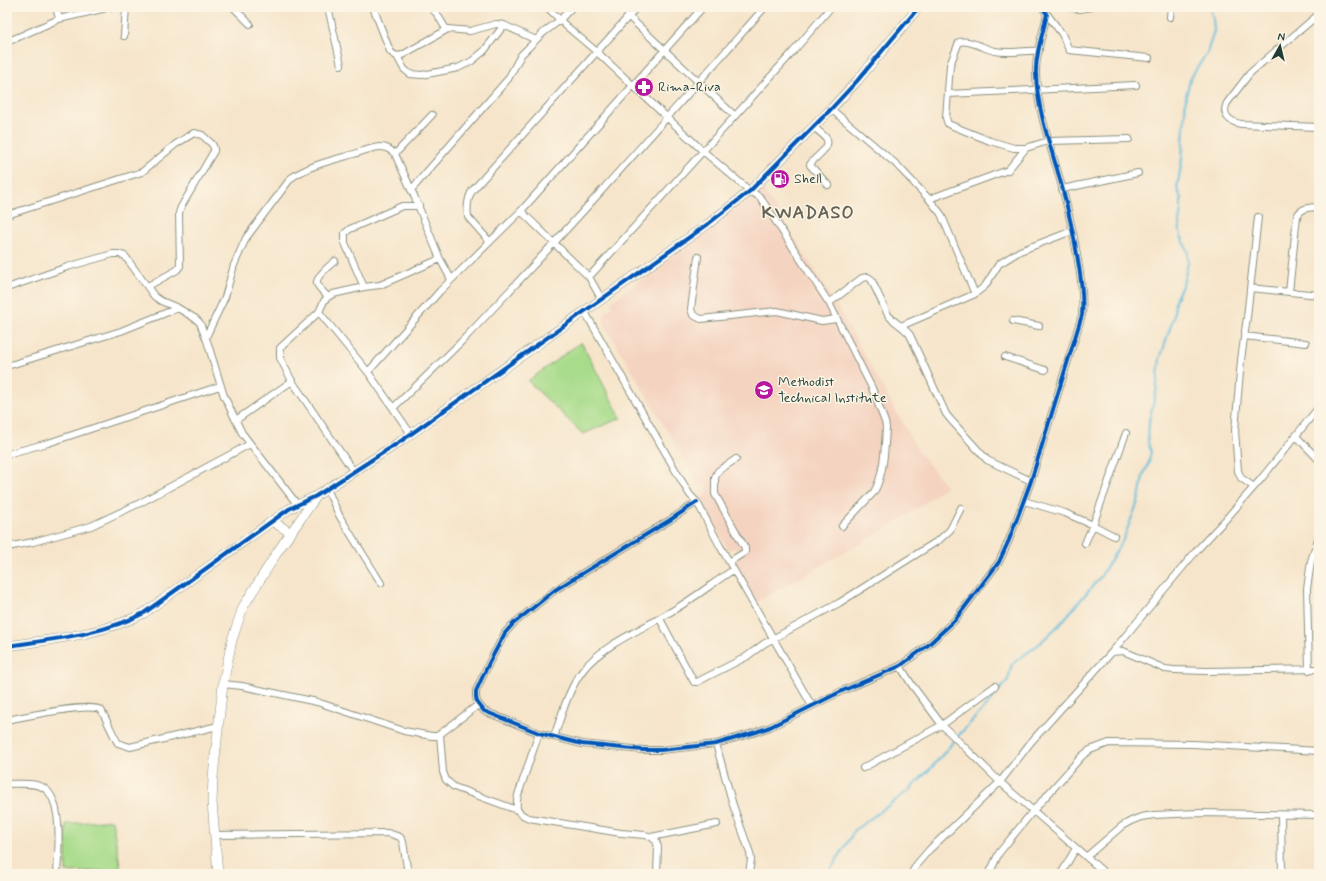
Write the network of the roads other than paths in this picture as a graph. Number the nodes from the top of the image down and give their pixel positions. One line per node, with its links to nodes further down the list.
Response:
1 (56, 7): 23 (street)
2 (112, 7): 23 (street)
3 (126, 7): 28 (street)
4 (233, 7): 25 (street)
5 (328, 7): 36 (street)
6 (373, 7): 34 (street)
7 (430, 7): 27 (street)
8 (547, 7): 24 (street)
9 (572, 7): 24 (street)
10 (637, 7): 21 (street)
11 (703, 7): 31 (street)
12 (765, 7): 37 (street)
13 (831, 7): 44 (street)
14 (919, 7): 42 (street)
15 (1042, 7): 19 (street)
16 (1069, 7): 17 (street)
17 (1090, 7)
18 (1171, 7): 22 (street)
19 (1047, 14): 33 (street); 35 (street)
20 (1319, 14): 47 (street)
21 (628, 16): 31 (street); 32 (street)
22 (1170, 17)
23 (59, 19): 30 (street)
24 (560, 20): 29 (street); 32 (street)
25 (250, 24)
26 (504, 25): 27 (street); 29 (street); 34 (street)
27 (446, 29): 34 (street)
28 (124, 36)
29 (536, 40): 56 (street)
30 (7, 42)
31 (665, 50): 37 (street); 39 (street)
32 (597, 52): 39 (street); 65 (street)
33 (1039, 52): 40 (street); 41 (street)
34 (397, 56)
35 (1149, 58)
36 (341, 64)
37 (699, 82): 44 (street); 45 (street)
38 (1136, 85): 40 (street)
39 (634, 86): 45 (street); 61 (street)
40 (1038, 89): 41 (street); 49 (street)
41 (948, 94): 50 (street)
42 (831, 109): 46 (street); 58 (street)
43 (432, 115): 52 (street)
44 (735, 116): 51 (street)
45 (667, 118): 51 (street); 66 (street)
46 (813, 127): 54 (street); 57 (street)
47 (1319, 127)
48 (1129, 139): 49 (street)
49 (1048, 141): 50 (street); 55 (street)
50 (1026, 148): 58 (street)
51 (703, 151): 57 (street); 70 (street)
52 (395, 154): 56 (street); 90 (street)
53 (1138, 173): 55 (street)
54 (828, 185)
55 (1062, 189): 64 (street)
56 (411, 190): 59 (street)
57 (750, 191): 80 (street); 81 (street)
58 (929, 199): 77 (street)
59 (419, 206): 68 (street); 73 (street)
60 (1319, 207): 76 (street)
61 (521, 211): 65 (street); 66 (street)
62 (7, 215): 72 (street)
63 (1258, 217): 75 (street)
64 (1072, 231): 77 (street); 109 (street)
65 (490, 242): 71 (street)
66 (554, 242): 70 (street); 99 (street)
67 (698, 257): 85 (street)
68 (440, 259): 71 (street); 73 (street)
69 (335, 261): 79 (street)
70 (589, 277): 80 (street)
71 (451, 279): 95 (street)
72 (148, 286): 74 (street); 82 (street)
73 (364, 287): 79 (street)
74 (7, 288)
75 (1250, 288): 76 (street); 89 (street)
76 (1289, 292): 78 (street)
77 (975, 294): 87 (street)
78 (1319, 295)
79 (328, 297): 83 (street)
80 (602, 300): 84 (street)
81 (829, 303): 85 (street); 87 (street)
82 (178, 308): 90 (street); 93 (street)
83 (319, 312): 95 (street); 96 (street)
84 (585, 312): 102 (street); 113 (street)
85 (836, 319): 119 (street)
86 (1013, 321): 88 (street)
87 (901, 326): 109 (street)
88 (1039, 326)
89 (1244, 336): 91 (street); 110 (street)
90 (206, 338): 97 (street)
91 (1306, 343)
92 (1005, 357): 94 (street)
93 (7, 366)
94 (1044, 370)
95 (368, 372): 99 (street)
96 (292, 381): 100 (street); 108 (street)
97 (220, 386): 100 (street); 105 (street)
98 (1319, 407): 103 (street)
99 (393, 408): 102 (street)
100 (236, 420): 104 (street)
101 (1126, 433): 118 (street)
102 (411, 434): 108 (street)
103 (1296, 436): 107 (street); 110 (street)
104 (250, 444): 115 (street); 124 (street)
105 (7, 454)
106 (736, 459): 125 (street)
107 (1319, 460)
108 (354, 472): 111 (street)
109 (1031, 481): 114 (street)
110 (1254, 487): 131 (street)
111 (327, 489): 112 (street); 127 (street)
112 (316, 496): 115 (street); 120 (street)
113 (697, 502): 125 (street); 137 (street)
114 (1024, 502): 118 (street); 132 (street)
115 (297, 504): 117 (street)
116 (961, 508): 129 (street)
117 (272, 521): 120 (street); 130 (street)
118 (1093, 525): 121 (street); 123 (street)
119 (842, 526)
120 (291, 533): 135 (street)
121 (1114, 536)
122 (1319, 536): 134 (street)
123 (1085, 543)
124 (7, 547)
125 (729, 562): 126 (street)
126 (733, 570): 128 (street); 129 (street)
127 (381, 583)
128 (660, 619): 129 (street); 144 (street)
129 (773, 639): 138 (street)
130 (7, 646)
131 (1112, 652): 134 (street); 148 (street)
132 (900, 666): 138 (street); 140 (street)
133 (1319, 669): 134 (street)
134 (1309, 670)
135 (223, 684): 141 (street); 143 (street)
136 (995, 686): 140 (street)
137 (478, 705): 142 (street); 143 (street)
138 (812, 706): 145 (street)
139 (7, 720): 141 (street)
140 (942, 725): 147 (street); 148 (street)
141 (218, 726): 155 (street)
142 (539, 733): 144 (street); 150 (street)
143 (440, 734): 150 (street)
144 (554, 738): 145 (street)
145 (716, 744): 163 (street)
146 (1319, 751): 151 (street)
147 (863, 768)
148 (1000, 782): 151 (street); 164 (street)
149 (7, 784): 159 (street)
150 (517, 810): 156 (street)
151 (1033, 811): 157 (street); 165 (street)
152 (1281, 815): 153 (street); 158 (street); 168 (street)
153 (1319, 815)
154 (717, 824): 156 (street)
155 (214, 835): 160 (street); 161 (street)
156 (651, 837): 162 (street)
157 (1076, 848): 158 (street); 166 (street)
158 (1086, 857): 167 (street)
159 (57, 874)
160 (218, 874)
161 (408, 874)
162 (657, 874)
163 (749, 874)
164 (911, 874)
165 (989, 874)
166 (1061, 874)
167 (1106, 874)
168 (1282, 874)

